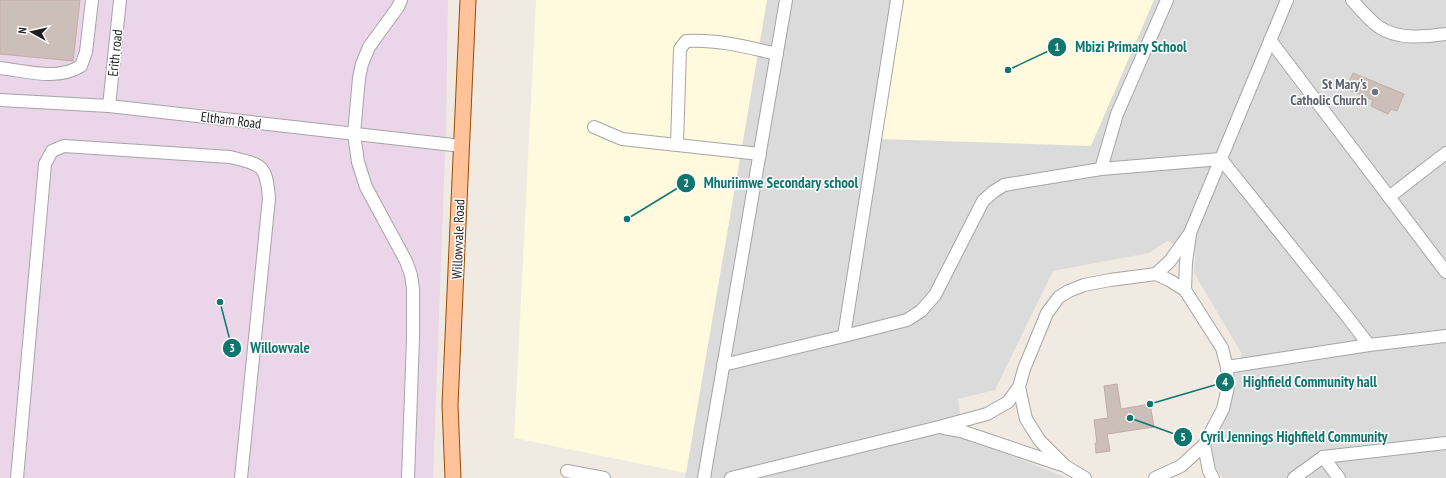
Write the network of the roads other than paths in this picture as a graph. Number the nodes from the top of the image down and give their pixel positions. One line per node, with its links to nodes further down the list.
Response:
1 (92, 0): 13 (street)
2 (120, 0): 15 (street, Erith road)
3 (401, 0): 17 (street)
4 (468, 0): 19 (main road, Willowvale Road)
5 (786, 0): 12 (street)
6 (897, 0): 29 (street)
7 (1167, 0): 23 (street)
8 (1287, 0): 11 (street)
9 (1352, 0): 10 (street)
10 (1446, 34)
11 (1270, 40): 22 (street); 24 (street)
12 (777, 54): 18 (street); 21 (street)
13 (0, 68)
14 (0, 100): 15 (street, Eltham Road)
15 (109, 106): 17 (street, Eltham Road)
16 (594, 127): 18 (street)
17 (354, 134): 19 (street, Eltham Road); 43 (street)
18 (677, 145): 21 (street)
19 (462, 146): 44 (main road, Willowvale Road)
20 (1446, 153): 24 (street)
21 (760, 154): 32 (street)
22 (1221, 159): 23 (street); 25 (street); 31 (street)
23 (1101, 169): 29 (street)
24 (1389, 197): 26 (street)
25 (1190, 233): 27 (street); 28 (street)
26 (1446, 272)
27 (1156, 274): 28 (street); 34 (street)
28 (1185, 290): 33 (street)
29 (844, 336): 32 (street)
30 (1446, 336): 31 (street)
31 (1369, 345): 33 (street)
32 (723, 365): 46 (street)
33 (1227, 367): 37 (street)
34 (1019, 387): 35 (street); 39 (street)
35 (939, 428): 39 (street); 47 (street)
36 (1446, 443): 38 (street)
37 (1204, 445): 49 (street); 50 (street)
38 (1323, 457): 51 (street); 52 (street)
39 (1065, 466): 48 (street)
40 (567, 471): 45 (street)
41 (17, 478): 42 (street)
42 (241, 478)
43 (408, 478)
44 (453, 478)
45 (604, 478)
46 (704, 478)
47 (731, 478)
48 (1085, 478)
49 (1155, 478)
50 (1212, 478)
51 (1294, 478)
52 (1339, 478)

